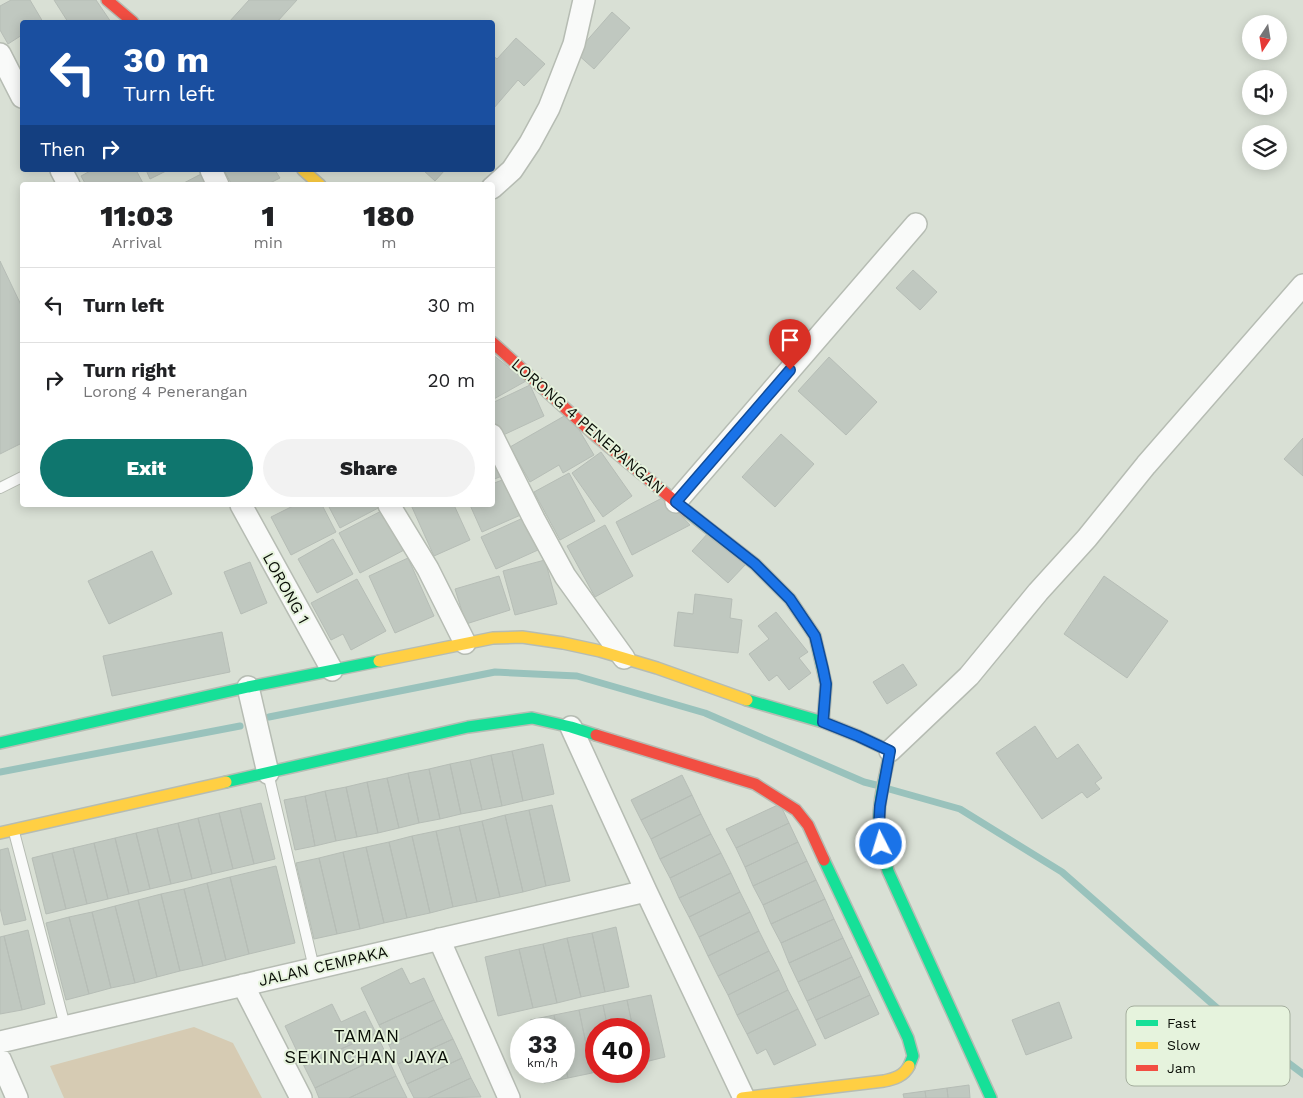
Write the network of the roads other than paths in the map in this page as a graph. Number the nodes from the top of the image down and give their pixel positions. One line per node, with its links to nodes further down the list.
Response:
1 (107, 0): 3 (street)
2 (584, 0): 8 (street)
3 (131, 20)
4 (0, 54): 5 (street)
5 (20, 92)
6 (305, 172): 7 (street)
7 (317, 182)
8 (495, 185)
9 (916, 224): 15 (street)
10 (1303, 284): 25 (street)
11 (495, 345): 15 (street, LORONG 4 PENERANGAN)
12 (495, 441): 19 (street)
13 (20, 478): 14 (lane)
14 (0, 488)
15 (676, 502): 22 (street, LORONG 4 PENERANGAN)
16 (242, 507): 20 (street, LORONG 1)
17 (390, 507): 18 (street)
18 (465, 643): 19 (street); 20 (street)
19 (624, 658): 22 (street)
20 (332, 670): 21 (street)
21 (248, 687): 24 (street); 26 (street)
22 (823, 722): 25 (street)
23 (571, 727): 26 (street); 29 (street); 36 (street)
24 (0, 743)
25 (890, 751): 41 (street)
26 (268, 773): 27 (street); 31 (lane)
27 (14, 829): 28 (street); 33 (lane)
28 (0, 833)
29 (646, 891): 30 (street, JALAN CEMPAKA); 40 (street)
30 (439, 939): 31 (street, JALAN CEMPAKA); 39 (street)
31 (314, 968): 32 (street, JALAN CEMPAKA)
32 (243, 985): 33 (street, JALAN CEMPAKA); 38 (street)
33 (65, 1026): 34 (street, JALAN CEMPAKA)
34 (0, 1042)
35 (0, 1059): 37 (street)
36 (802, 1094): 40 (street)
37 (17, 1098)
38 (301, 1098)
39 (509, 1098)
40 (743, 1098)
41 (991, 1098)

